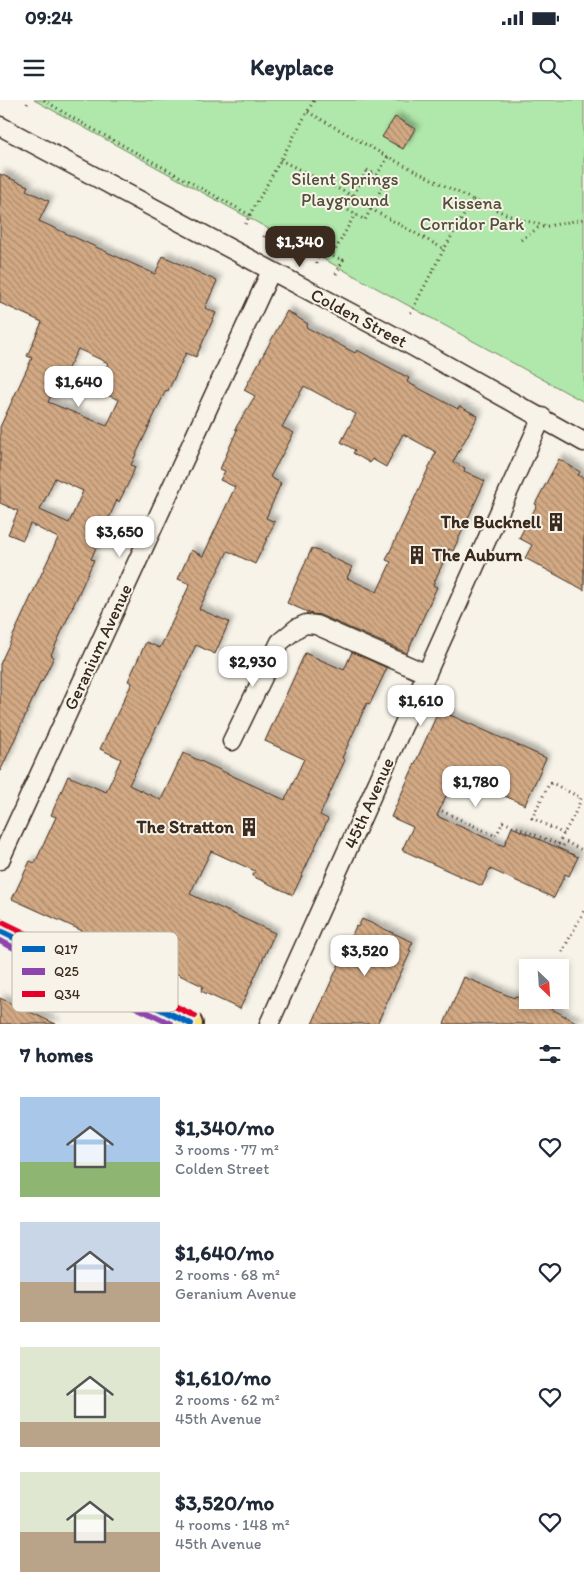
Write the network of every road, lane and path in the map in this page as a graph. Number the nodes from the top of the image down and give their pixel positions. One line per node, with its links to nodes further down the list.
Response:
1 (44, 100): 11 (path)
2 (314, 100): 3 (path)
3 (308, 112): 5 (path); 6 (path)
4 (0, 126): 20 (street, Colden Street)
5 (388, 157): 7 (path); 9 (path)
6 (280, 160): 8 (path); 11 (path)
7 (376, 175): 8 (path); 10 (path)
8 (353, 196): 12 (path)
9 (473, 200): 15 (path); 17 (path)
10 (371, 209): 12 (path); 17 (path)
11 (250, 214): 14 (path)
12 (355, 214): 18 (path)
13 (584, 219): 15 (path)
14 (245, 224)
15 (547, 226): 16 (path)
16 (521, 240)
17 (444, 249): 22 (path)
18 (332, 256): 19 (path); 21 (path)
19 (316, 264)
20 (271, 271): 23 (street, Colden Street); 31 (street, Geranium Avenue)
21 (336, 274)
22 (410, 314)
23 (542, 418): 24 (street, Colden Street); 25 (street, 45th Avenue)
24 (584, 442)
25 (427, 674): 26 (street); 38 (street, 45th Avenue)
26 (232, 741)
27 (442, 811): 29 (path)
28 (564, 834): 28 (path); 29 (path)
29 (558, 844): 30 (path)
30 (584, 851)
31 (0, 860)
32 (584, 911): 35 (path)
33 (0, 931): 34 (main road)
34 (12, 937)
35 (562, 952)
36 (166, 1012): 37 (main road)
37 (191, 1024)
38 (269, 1024)

